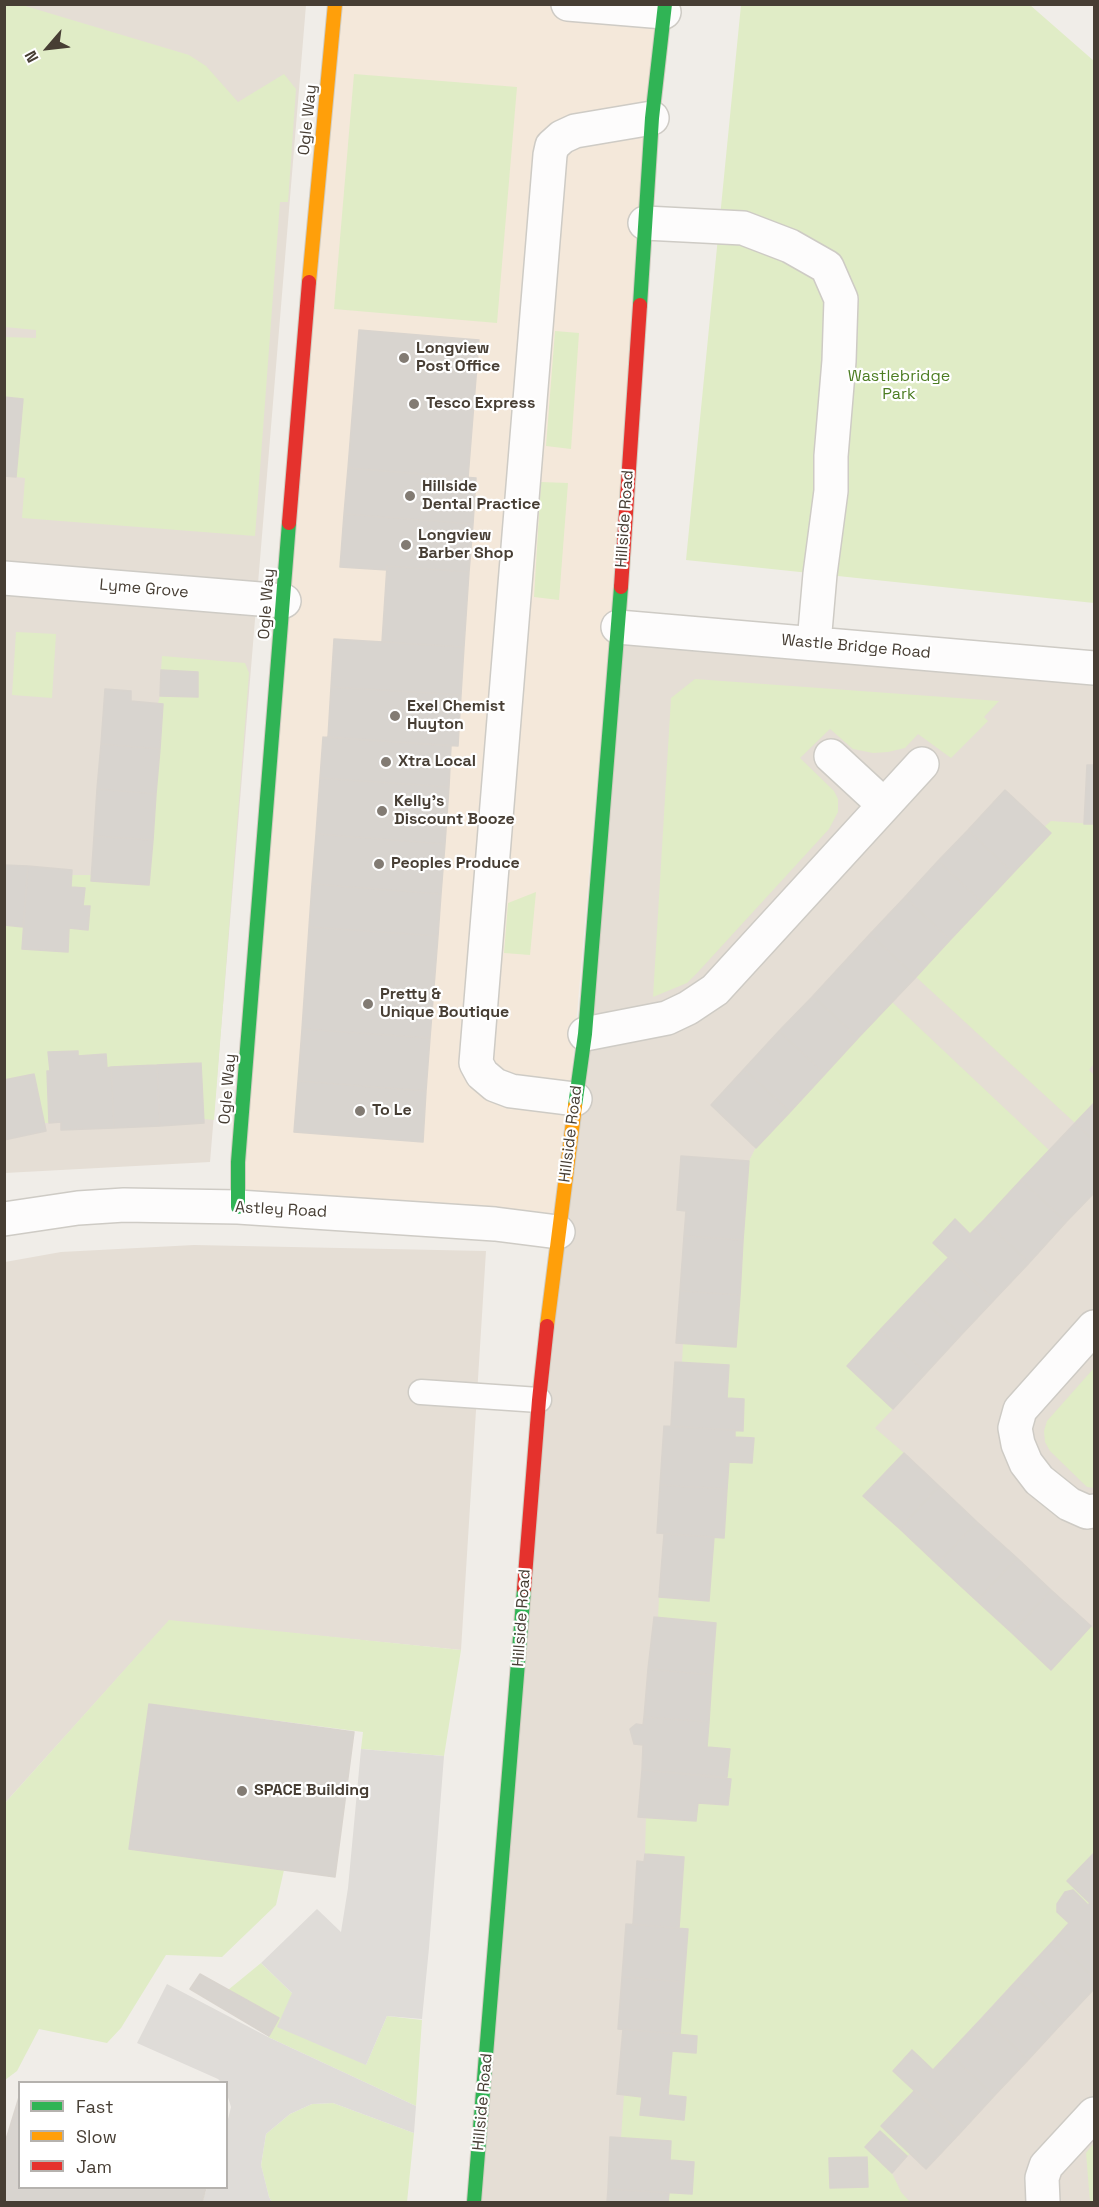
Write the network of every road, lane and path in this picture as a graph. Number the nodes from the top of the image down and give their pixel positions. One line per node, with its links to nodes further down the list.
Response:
1 (335, 4): 7 (street, Ogle Way)
2 (568, 4): 3 (street)
3 (664, 8): 4 (street, Hillside Road)
4 (652, 118): 5 (street, Hillside Road); 15 (street)
5 (645, 223): 8 (street, Hillside Road); 9 (street)
6 (4, 578): 7 (street, Lyme Grove)
7 (284, 601): 16 (street, Ogle Way)
8 (618, 627): 9 (street, Wastle Bridge Road); 14 (street, Hillside Road)
9 (814, 644): 10 (street, Wastle Bridge Road)
10 (1095, 668)
11 (831, 756): 13 (street)
12 (922, 764): 13 (street)
13 (884, 805): 14 (street)
14 (585, 1034): 15 (street, Hillside Road)
15 (575, 1099): 18 (street, Hillside Road)
16 (238, 1207): 17 (street, Astley Road); 18 (street, Astley Road)
17 (4, 1219)
18 (558, 1232): 21 (street, Hillside Road)
19 (1095, 1327): 22 (street)
20 (422, 1392): 21 (lane)
21 (539, 1400): 24 (street, Hillside Road)
22 (1095, 1511)
23 (1095, 2114): 25 (street)
24 (474, 2202)
25 (1043, 2202)

